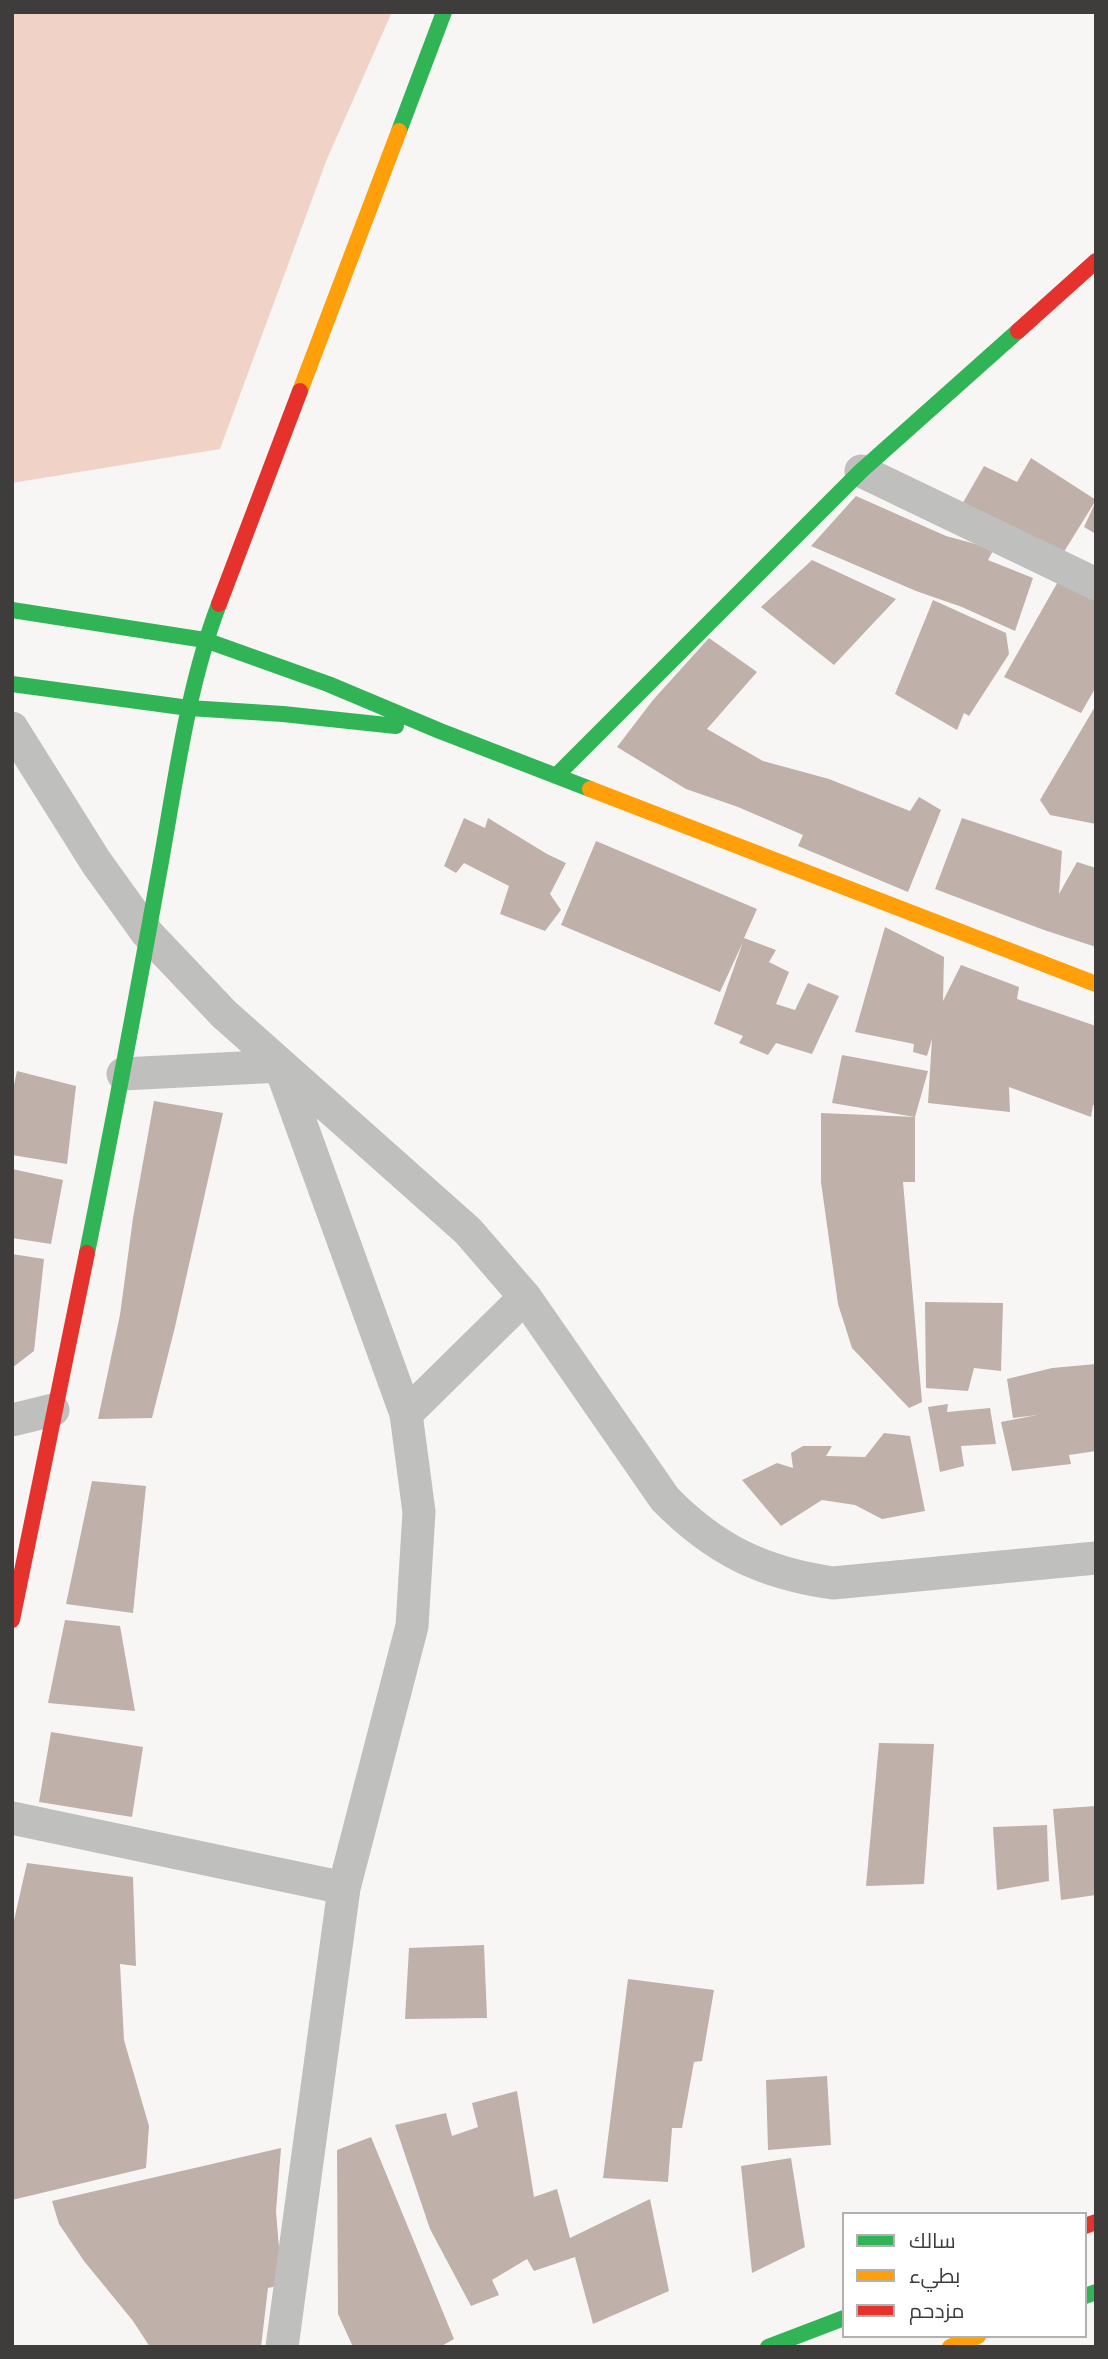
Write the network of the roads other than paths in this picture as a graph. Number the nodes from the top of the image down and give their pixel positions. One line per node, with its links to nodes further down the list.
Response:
1 (444, 12): 6 (street)
2 (1096, 261): 3 (street)
3 (861, 471): 4 (street); 11 (street)
4 (1096, 584)
5 (12, 610): 6 (street)
6 (205, 640): 8 (street); 10 (street)
7 (12, 684): 8 (street)
8 (189, 708): 10 (street); 12 (street)
9 (12, 727): 12 (street)
10 (440, 731): 11 (street)
11 (556, 776): 13 (street)
12 (147, 933): 14 (street); 15 (street)
13 (1096, 984)
14 (280, 1066): 15 (street); 16 (street); 18 (street)
15 (123, 1074): 17 (street)
16 (525, 1297): 18 (street); 20 (street)
17 (53, 1410): 19 (street); 21 (street)
18 (406, 1414): 23 (street)
19 (12, 1420)
20 (1096, 1558)
21 (12, 1620)
22 (12, 1818): 23 (street)
23 (344, 1888): 26 (street)
24 (842, 2319): 27 (street)
25 (973, 2338): 28 (street)
26 (282, 2347)
27 (768, 2347)
28 (950, 2347)

